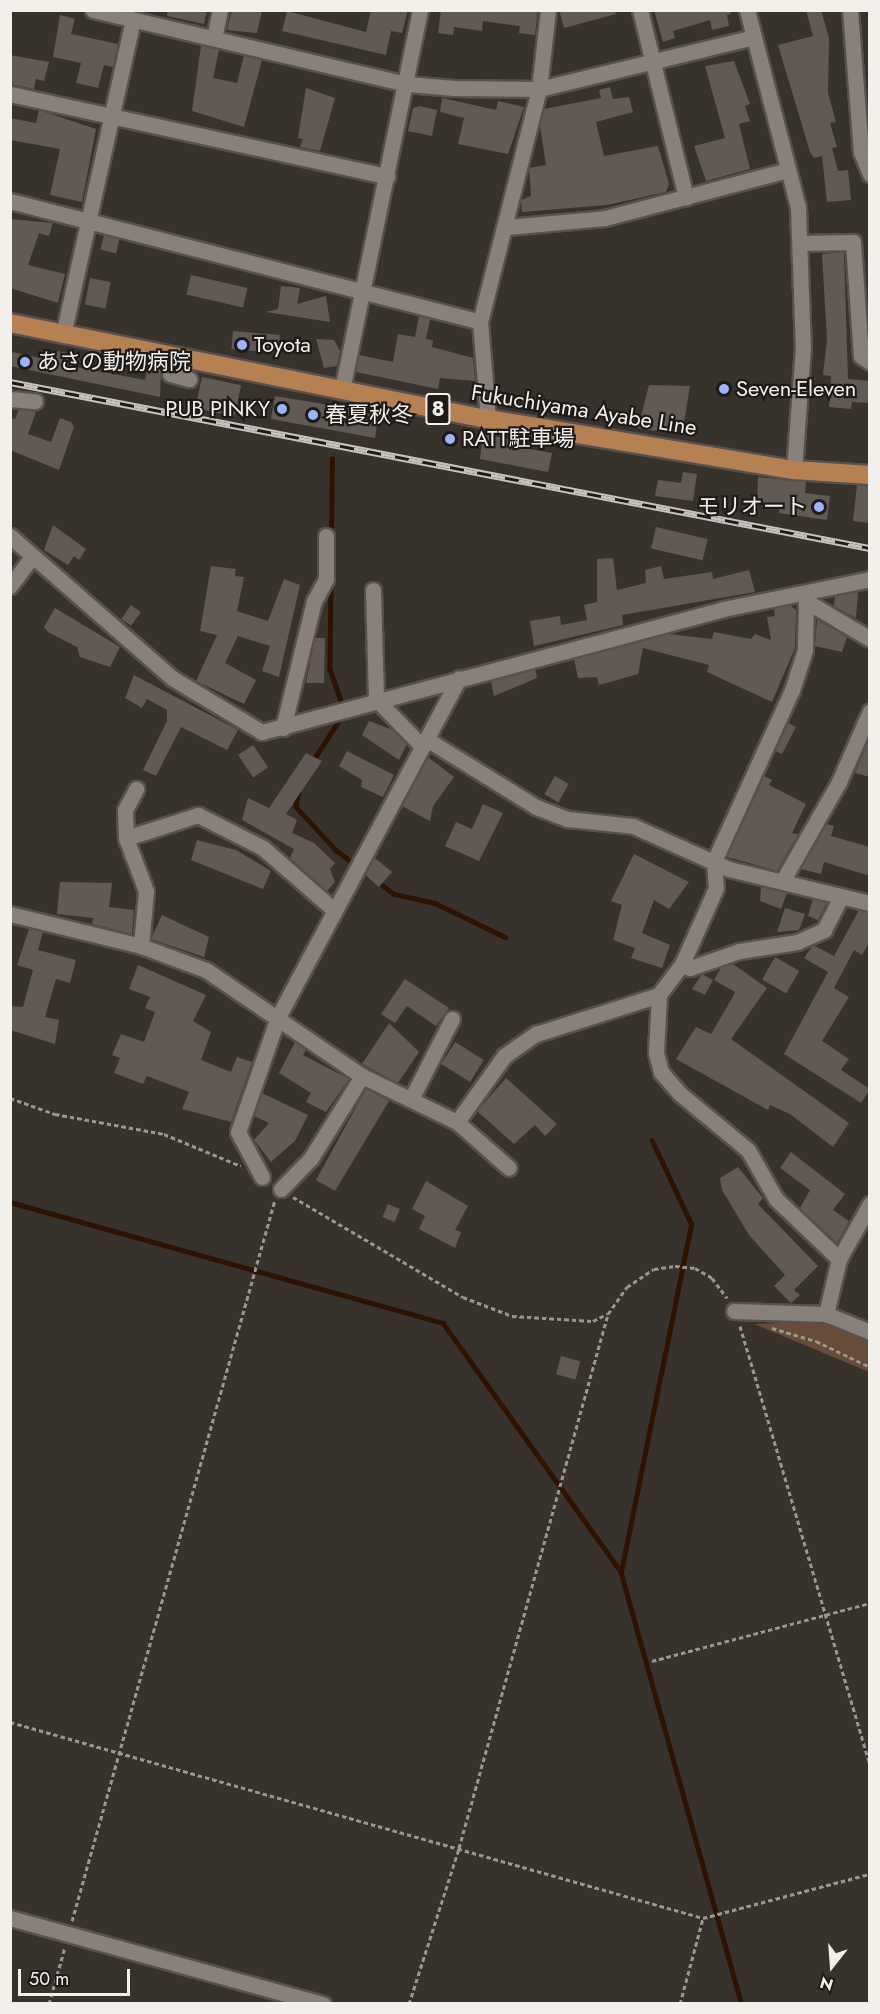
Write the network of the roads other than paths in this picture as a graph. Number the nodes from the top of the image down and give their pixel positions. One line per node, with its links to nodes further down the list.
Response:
1 (93, 10): 8 (street)
2 (220, 10): 10 (street)
3 (420, 10): 13 (street)
4 (548, 10): 14 (street)
5 (640, 10): 12 (street)
6 (747, 10): 9 (street)
7 (850, 10): 11 (street)
8 (133, 20): 10 (street); 16 (street)
9 (754, 37): 12 (street); 18 (street)
10 (214, 38): 13 (street)
11 (862, 61): 17 (street)
12 (654, 63): 14 (street); 21 (street)
13 (407, 84): 14 (street); 20 (street)
14 (539, 89): 24 (street)
15 (10, 94): 16 (street)
16 (112, 118): 20 (street); 23 (street)
17 (865, 138): 19 (street)
18 (788, 170): 21 (street); 25 (street)
19 (870, 174)
20 (387, 176): 26 (street)
21 (686, 197): 24 (street)
22 (10, 201): 23 (street)
23 (90, 226): 26 (street); 29 (street)
24 (507, 227): 27 (street)
25 (801, 243): 31 (street); 37 (street)
26 (362, 294): 27 (street); 33 (street)
27 (480, 322): 36 (street)
28 (10, 323): 29 (main road, Fukuchiyama Ayabe Line / 8)
29 (63, 335): 30 (main road, Fukuchiyama Ayabe Line / 8)
30 (174, 356): 32 (street); 33 (main road, Fukuchiyama Ayabe Line / 8)
31 (870, 362)
32 (189, 379)
33 (342, 390): 36 (main road, Fukuchiyama Ayabe Line / 8)
34 (10, 399): 35 (street)
35 (35, 401)
36 (488, 419): 37 (main road, Fukuchiyama Ayabe Line / 8)
37 (794, 470): 38 (main road, Fukuchiyama Ayabe Line / 8)
38 (870, 475)
39 (10, 536): 41 (street)
40 (326, 536): 50 (street)
41 (32, 557): 43 (street); 50 (street)
42 (870, 579): 45 (street)
43 (10, 586)
44 (373, 590): 48 (street)
45 (805, 596): 46 (street); 47 (street); 54 (street)
46 (870, 639)
47 (459, 678): 48 (street); 51 (street)
48 (376, 699): 50 (street); 51 (street)
49 (870, 711): 55 (street)
50 (283, 728)
51 (428, 740): 54 (street); 58 (street)
52 (136, 789): 53 (street)
53 (126, 838): 58 (street); 60 (street)
54 (714, 861): 55 (street); 61 (street)
55 (783, 880): 56 (street)
56 (841, 896): 57 (street); 61 (street)
57 (870, 903)
58 (334, 910): 63 (street)
59 (10, 914): 60 (street)
60 (141, 946): 63 (street)
61 (682, 964): 62 (street)
62 (659, 995): 67 (street); 72 (street)
63 (278, 1017): 65 (street); 69 (street)
64 (452, 1020): 66 (street)
65 (362, 1076): 66 (street); 70 (street)
66 (411, 1099): 67 (street)
67 (457, 1122): 68 (street)
68 (509, 1168)
69 (262, 1177)
70 (281, 1189)
71 (869, 1207): 72 (street)
72 (839, 1259): 73 (street)
73 (826, 1314): 74 (street); 75 (street)
74 (736, 1315)
75 (870, 1332)
76 (10, 1918): 77 (street)
77 (323, 2004)

